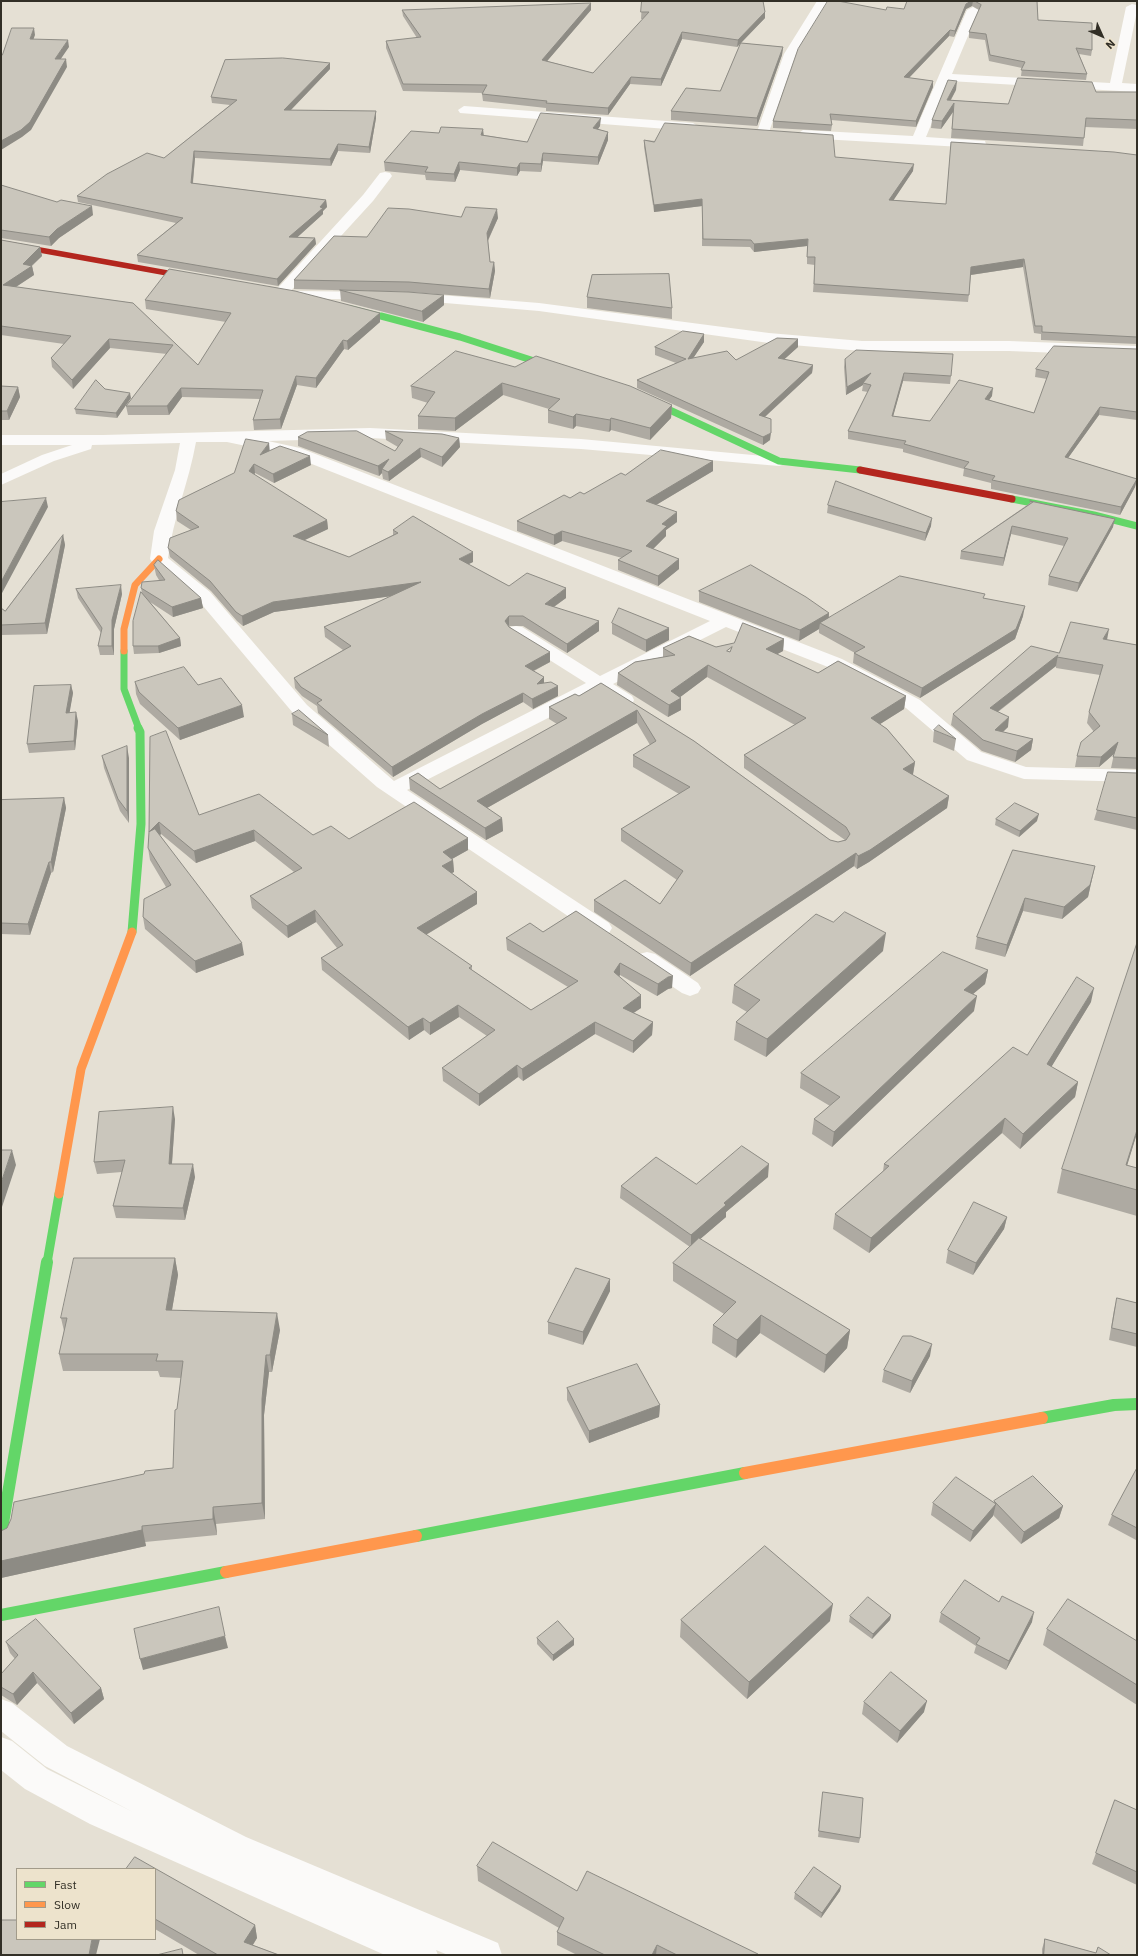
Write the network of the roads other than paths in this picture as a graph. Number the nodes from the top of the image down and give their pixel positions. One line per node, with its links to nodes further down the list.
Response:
1 (823, 1): 10 (street)
2 (1132, 7): 5 (street)
3 (973, 10): 4 (street)
4 (945, 77): 5 (street); 13 (street)
5 (1115, 86): 6 (street)
6 (1137, 88)
7 (464, 110): 8 (street)
8 (708, 128)
9 (747, 131): 10 (street)
10 (763, 132): 11 (street)
11 (778, 133)
12 (794, 133): 13 (street)
13 (918, 140): 14 (street)
14 (996, 145)
15 (385, 176): 18 (street)
16 (1, 243): 17 (street)
17 (207, 280)
18 (278, 292): 19 (street)
19 (298, 295): 20 (street); 23 (street)
20 (385, 296)
21 (401, 297): 22 (street)
22 (1137, 351)
23 (570, 372)
24 (636, 394): 29 (street)
25 (224, 436): 26 (street); 29 (street); 33 (street)
26 (189, 438): 28 (street); 32 (street)
27 (1, 440): 28 (street)
28 (103, 440): 30 (street)
29 (779, 461): 31 (street)
30 (1, 480)
31 (1137, 526)
32 (159, 559): 38 (street); 41 (street)
33 (725, 620): 35 (street); 37 (street)
34 (516, 631): 35 (street)
35 (601, 684): 36 (street); 38 (street)
36 (641, 710)
37 (1137, 776)
38 (394, 789): 39 (street)
39 (690, 988)
40 (1137, 1404): 42 (street)
41 (1, 1535)
42 (1, 1616)
43 (1, 1713): 46 (street)
44 (1, 1751): 45 (street)
45 (422, 1955)
46 (486, 1955)

